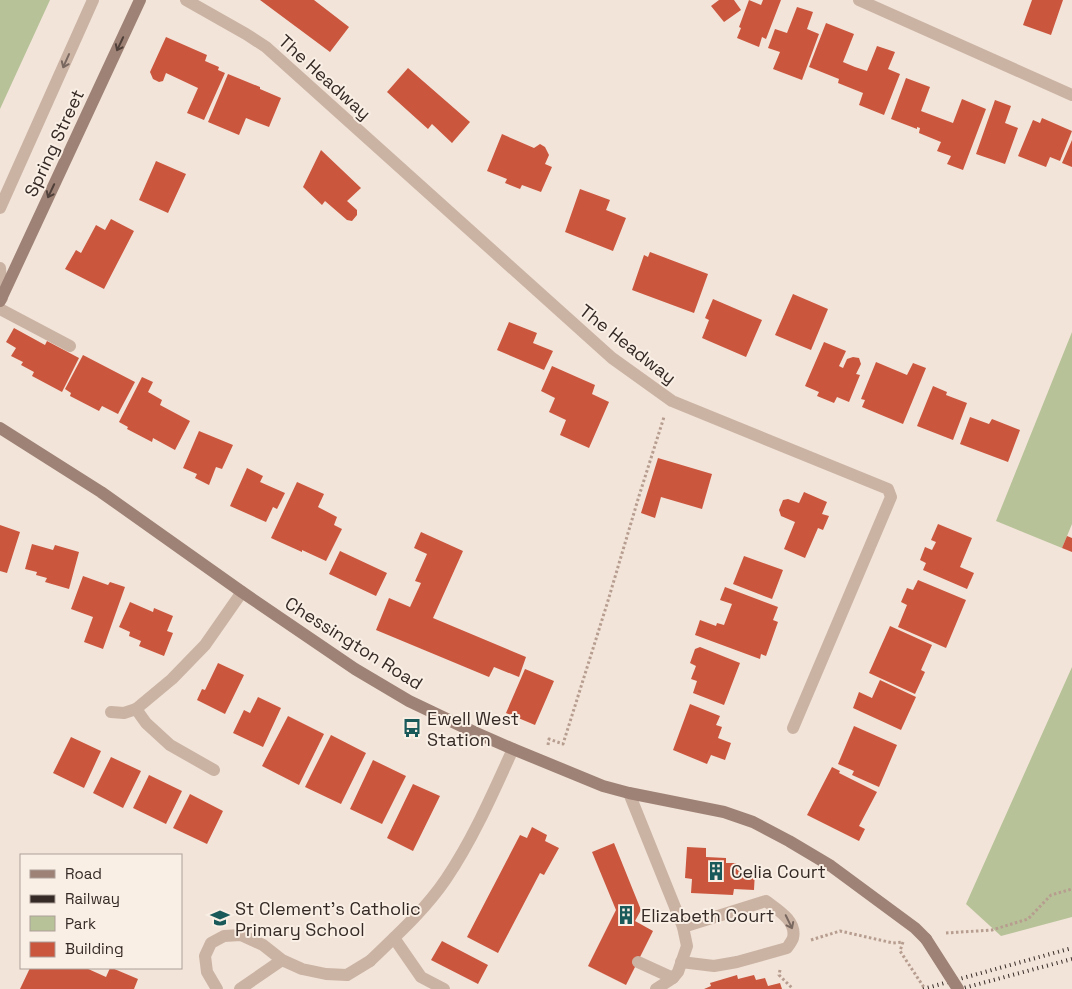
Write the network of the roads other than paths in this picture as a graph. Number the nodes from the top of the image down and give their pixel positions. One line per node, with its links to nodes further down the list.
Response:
1 (93, 0): 6 (street, one-way to 6)
2 (140, 0): 8 (main road, Spring Street, one-way to 8)
3 (186, 0): 14 (street, The Headway)
4 (859, 0): 5 (street)
5 (1072, 94)
6 (0, 208)
7 (0, 268): 8 (street)
8 (1, 303): 9 (street)
9 (70, 346)
10 (0, 429): 11 (main road, Chessington Road)
11 (242, 592): 12 (street); 15 (main road, Chessington Road)
12 (136, 709): 13 (street); 16 (street)
13 (111, 712)
14 (793, 728)
15 (513, 749): 17 (main road, Chessington Road); 19 (street)
16 (214, 770)
17 (629, 793): 18 (street); 28 (main road, Chessington Road, bridge)
18 (683, 927): 22 (street); 22 (street, one-way to 22)
19 (394, 938): 20 (street); 26 (street)
20 (282, 960): 24 (street); 25 (street)
21 (638, 962): 23 (street)
22 (681, 962): 23 (street)
23 (673, 978): 27 (street)
24 (216, 989)
25 (240, 989)
26 (444, 989)
27 (656, 989)
28 (958, 989)

